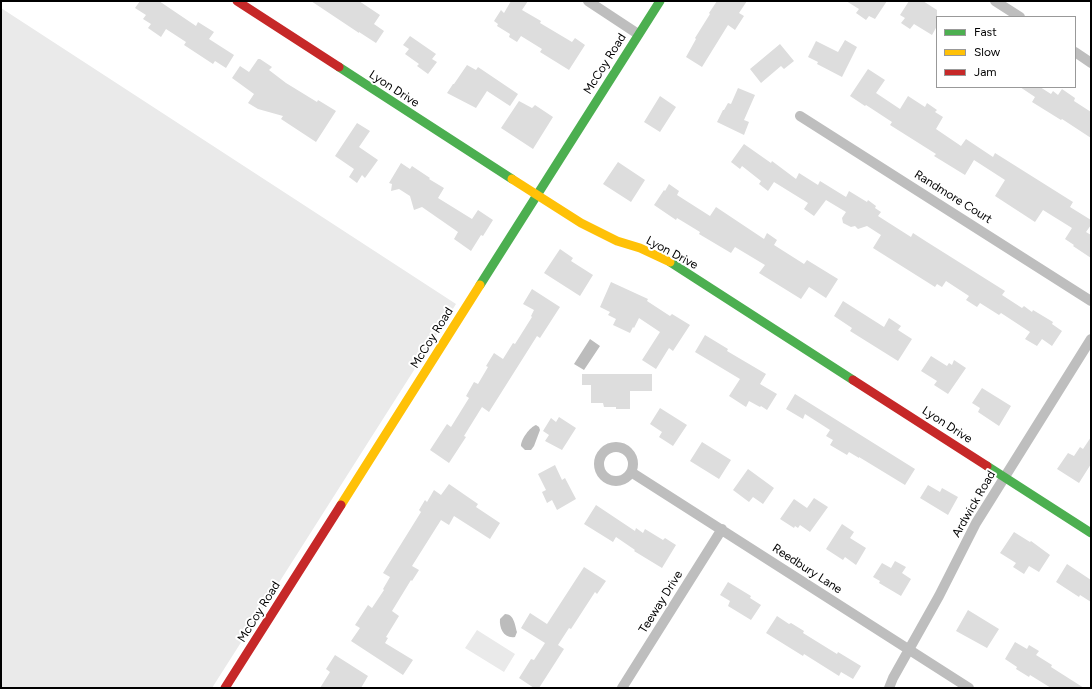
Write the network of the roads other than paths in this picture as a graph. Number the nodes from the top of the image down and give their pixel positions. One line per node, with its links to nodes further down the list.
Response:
1 (237, 1): 10 (street, Lyon Drive)
2 (588, 1): 6 (street)
3 (660, 1): 6 (street, McCoy Road)
4 (995, 1): 5 (street)
5 (1018, 16)
6 (638, 34): 10 (street, McCoy Road)
7 (1076, 53): 8 (street)
8 (1091, 62)
9 (800, 116): 11 (street, Randmore Court)
10 (536, 195): 14 (street, Lyon Drive); 18 (street, McCoy Road)
11 (1091, 300)
12 (1091, 339): 14 (street, Ardwick Road)
13 (631, 472): 15 (street, Reedbury Lane)
14 (1005, 476): 16 (street, Lyon Drive); 17 (street, Ardwick Road)
15 (722, 529): 17 (street, Reedbury Lane); 19 (street, Teeway Drive)
16 (1091, 532)
17 (909, 650): 20 (street, Ardwick Road); 21 (street, Reedbury Lane)
18 (225, 688)
19 (622, 688)
20 (888, 688)
21 (969, 688)

